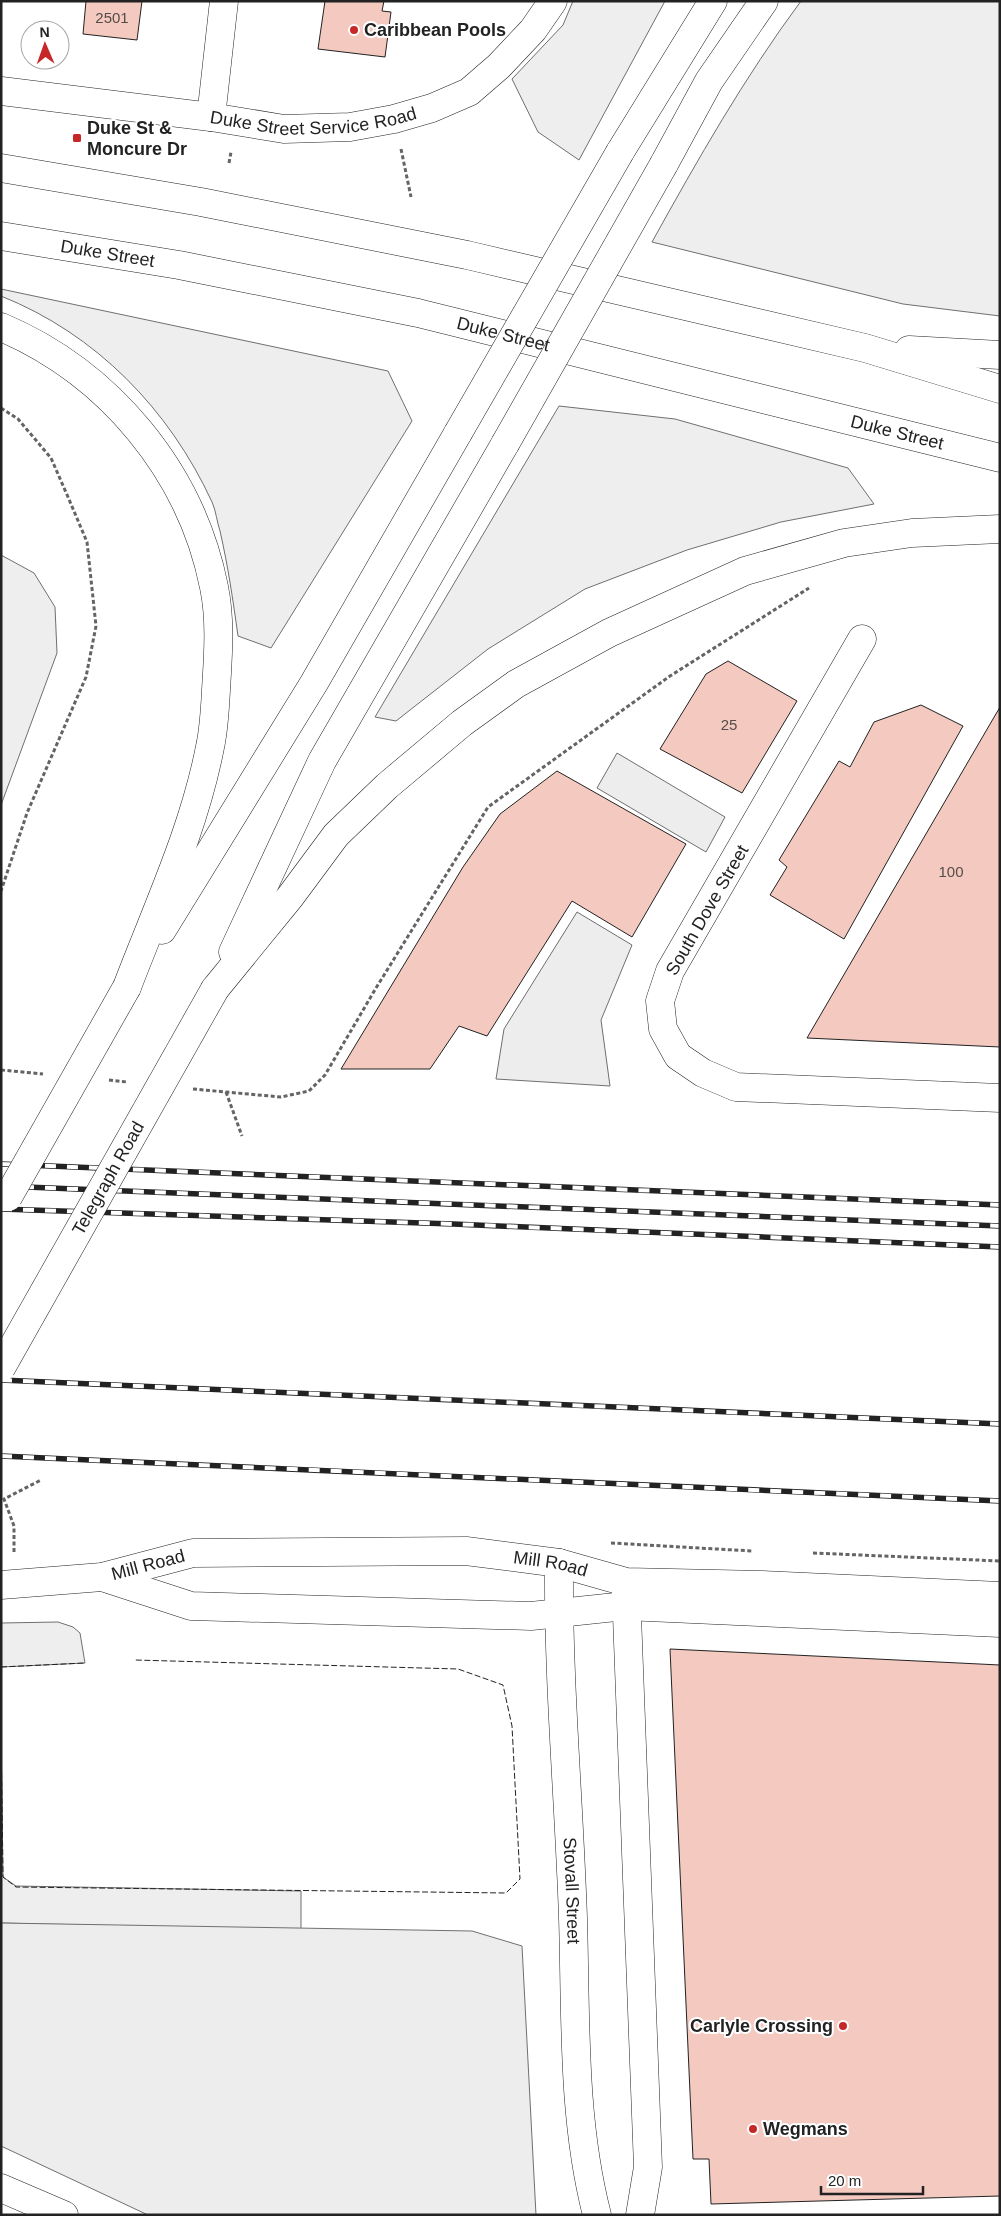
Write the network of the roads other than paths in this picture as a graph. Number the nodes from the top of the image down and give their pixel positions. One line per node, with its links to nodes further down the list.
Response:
1 (224, 1): 6 (main road)
2 (553, 1): 6 (main road, Duke Street Service Road)
3 (714, 1): 16 (main road, bridge)
4 (764, 1): 17 (main road, bridge)
5 (1, 91): 6 (main road, Duke Street Service Road)
6 (211, 117)
7 (1, 168): 10 (main road)
8 (1, 236): 13 (main road, Duke Street)
9 (1, 327): 16 (main road)
10 (865, 348): 11 (main road); 12 (main road)
11 (1000, 355)
12 (1000, 389)
13 (1000, 458)
14 (1000, 530): 17 (main road)
15 (862, 639): 18 (main road, South Dove Street)
16 (127, 987): 19 (main road, bridge)
17 (215, 989): 20 (main road, Telegraph Road, bridge)
18 (1000, 1098)
19 (1, 1209)
20 (1, 1368)
21 (559, 1563): 22 (main road, Mill Road); 24 (main road, Mill Road); 26 (main road, Stovall Street)
22 (102, 1578): 23 (main road, Mill Road); 26 (main road, Mill Road)
23 (1, 1585)
24 (626, 1594): 25 (main road, Mill Road); 26 (main road, Mill Road); 27 (main road, Mill Road); 31 (main road)
25 (1000, 1596)
26 (558, 1614): 30 (main road, Stovall Street)
27 (1000, 1623)
28 (1, 2188): 29 (main road)
29 (64, 2215)
30 (597, 2215)
31 (640, 2215)

